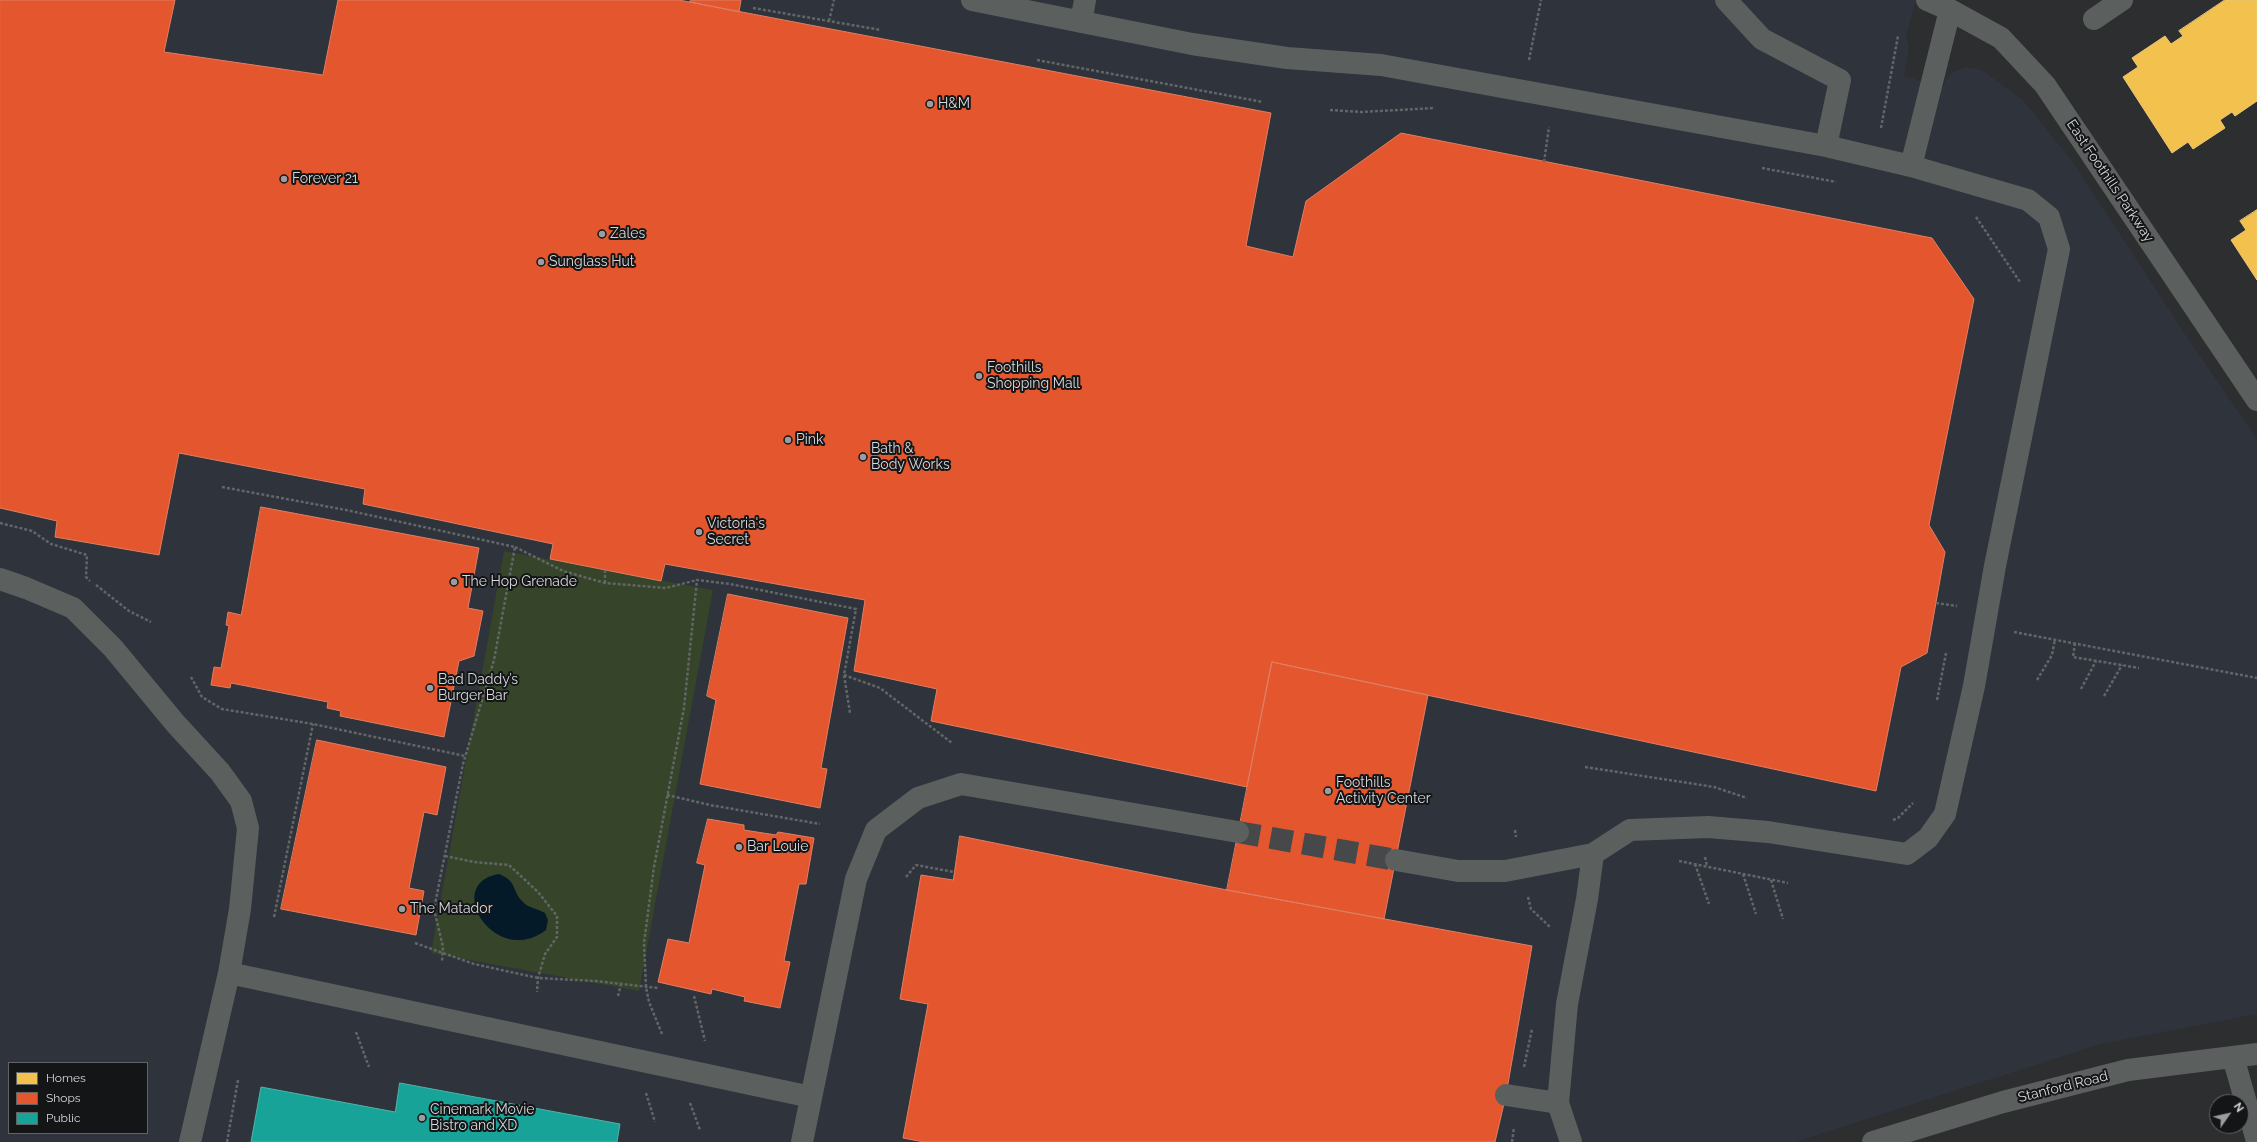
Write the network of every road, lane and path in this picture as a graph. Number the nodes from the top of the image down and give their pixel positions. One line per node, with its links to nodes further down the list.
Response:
1 (834, 0): 10 (path)
2 (972, 0): 11 (street)
3 (1085, 0): 11 (street)
4 (1540, 0): 15 (path)
5 (1726, 0): 23 (street)
6 (2122, 0): 9 (street)
7 (1935, 3): 25 (street); 30 (street, East Foothills Parkway)
8 (753, 8): 10 (path)
9 (2094, 19)
10 (829, 21): 12 (path)
11 (1081, 22): 23 (street)
12 (881, 30)
13 (1898, 36): 22 (path)
14 (1037, 60): 16 (path)
15 (1528, 63)
16 (1263, 102)
17 (1439, 107): 18 (path)
18 (1330, 110)
19 (1543, 125): 20 (path)
20 (1549, 127): 21 (path); 24 (path)
21 (1557, 128)
22 (1881, 128)
23 (1826, 146): 25 (street)
24 (1544, 162)
25 (1911, 166): 69 (street)
26 (1757, 167): 27 (path)
27 (1841, 183)
28 (1974, 214): 29 (path)
29 (2021, 284)
30 (2257, 400)
31 (222, 487): 33 (path)
32 (0, 523): 43 (path)
33 (515, 547): 37 (path); 61 (path)
34 (605, 570): 37 (path)
35 (0, 579): 88 (street)
36 (697, 580): 37 (path); 51 (path); 63 (path)
37 (605, 583)
38 (1958, 599): 40 (path)
39 (1936, 603): 40 (path)
40 (1956, 606): 41 (path); 42 (path)
41 (1961, 608)
42 (1955, 613)
43 (152, 622)
44 (2010, 631): 45 (path)
45 (2055, 639): 46 (path); 54 (path)
46 (2075, 643): 48 (path); 53 (path)
47 (1948, 647): 57 (path)
48 (2096, 661): 49 (path); 55 (path)
49 (2122, 665): 50 (path); 56 (path)
50 (2139, 668)
51 (844, 675): 58 (path); 60 (path)
52 (191, 677): 59 (path)
53 (2257, 678)
54 (2037, 680)
55 (2081, 689)
56 (2104, 696)
57 (1936, 707)
58 (850, 713)
59 (313, 724): 61 (path); 82 (path)
60 (952, 742)
61 (465, 756): 70 (path)
62 (1585, 767): 65 (path)
63 (668, 795): 67 (path); 91 (path)
64 (1918, 797): 66 (path)
65 (1751, 798)
66 (1892, 820)
67 (820, 824)
68 (1238, 832): 108 (street)
69 (1593, 854): 71 (street); 109 (street)
70 (445, 856): 86 (path); 89 (path)
71 (1396, 860)
72 (1676, 860): 73 (path)
73 (1695, 864): 75 (path); 80 (path)
74 (954, 872): 76 (path)
75 (1743, 874): 77 (path); 81 (path)
76 (906, 877)
77 (1770, 879): 78 (path); 83 (path)
78 (1788, 883)
79 (1527, 890): 84 (path)
80 (1709, 904)
81 (1756, 914)
82 (274, 917)
83 (1784, 919)
84 (1552, 929)
85 (415, 943): 86 (path)
86 (443, 953): 87 (path); 89 (path)
87 (442, 962)
88 (229, 973): 108 (street); 114 (street)
89 (538, 978): 90 (path); 93 (path)
90 (621, 984): 91 (path); 94 (path)
91 (646, 987): 92 (path); 98 (path)
92 (658, 988)
93 (537, 992)
94 (618, 996)
95 (694, 996): 99 (path)
96 (1532, 1026): 103 (path)
97 (354, 1028): 102 (path)
98 (662, 1034)
99 (705, 1041)
100 (2257, 1054): 101 (street, Stanford Road)
101 (2232, 1057): 113 (street); 119 (street, Stanford Road)
102 (369, 1067)
103 (1523, 1071)
104 (239, 1073): 115 (path)
105 (644, 1088): 110 (path)
106 (1506, 1095): 109 (street)
107 (687, 1096): 112 (path)
108 (811, 1097): 116 (street)
109 (1558, 1103): 118 (street)
110 (655, 1122)
111 (1515, 1124): 117 (path)
112 (700, 1130)
113 (2257, 1141)
114 (190, 1142)
115 (227, 1142)
116 (802, 1142)
117 (1512, 1142)
118 (1572, 1142)
119 (1874, 1142)

